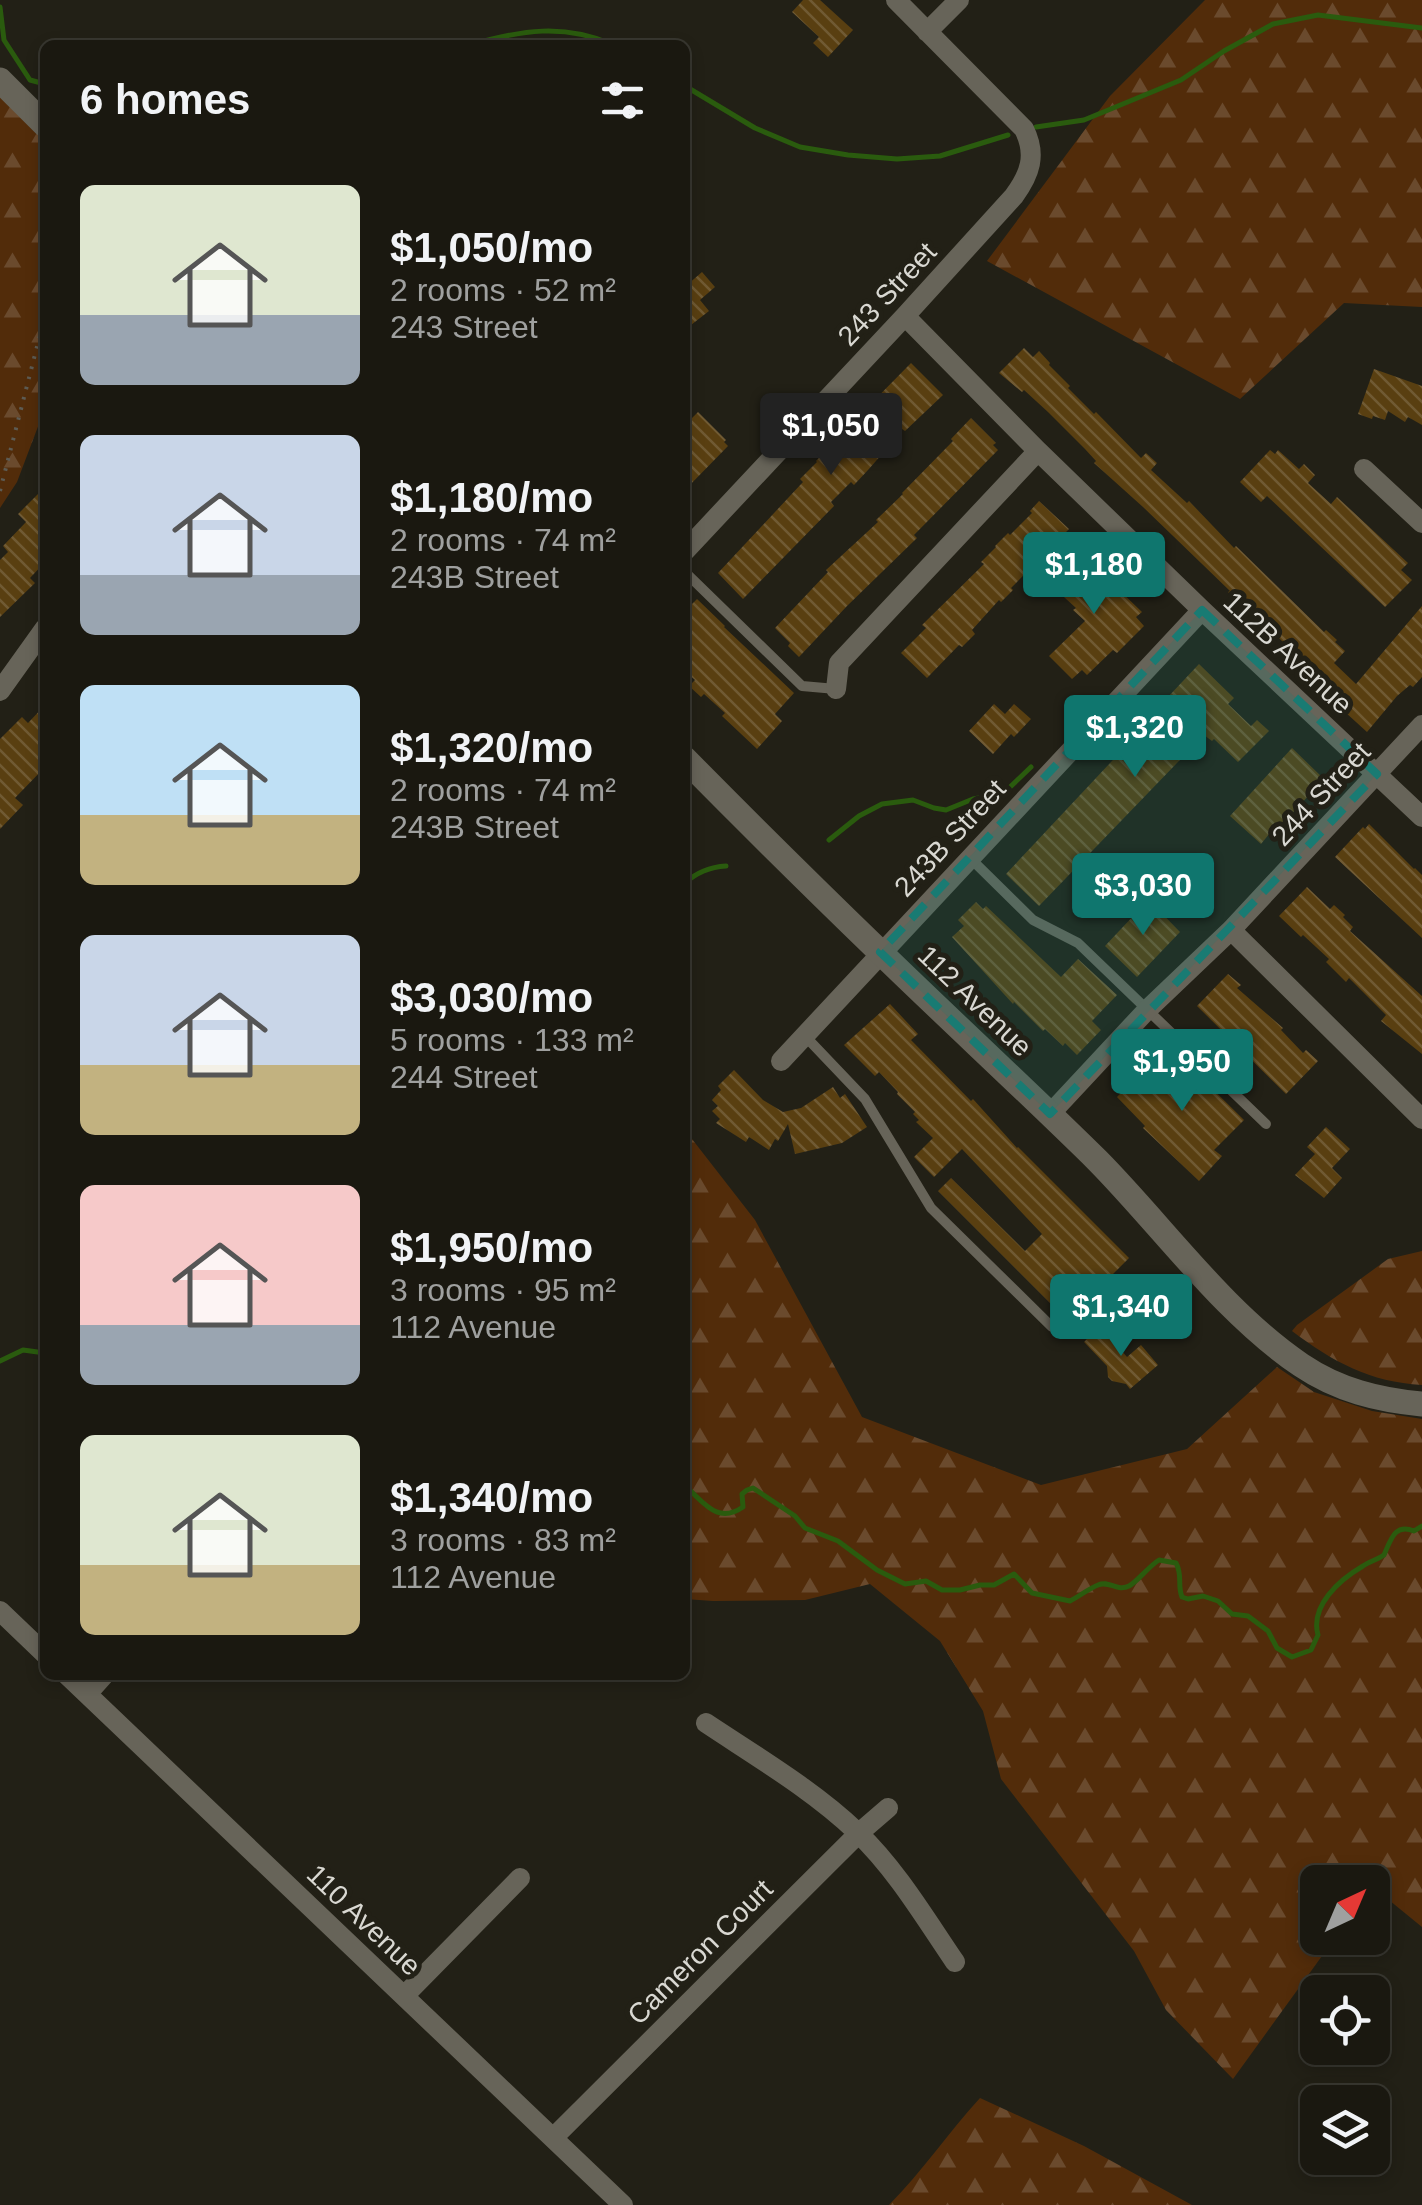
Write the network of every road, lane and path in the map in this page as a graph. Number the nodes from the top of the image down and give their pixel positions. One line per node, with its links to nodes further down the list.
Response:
1 (896, 0): 3 (street)
2 (959, 0): 3 (street)
3 (927, 32): 6 (street, 243 Street)
4 (0, 80): 5 (main road)
5 (40, 120)
6 (905, 316): 8 (street, 112B Avenue); 12 (street, 243 Street)
7 (40, 335): 10 (path)
8 (1038, 451): 14 (street, 112B Avenue); 16 (street)
9 (1364, 469): 11 (street)
10 (0, 491)
11 (1422, 524)
12 (690, 545)
13 (690, 577): 16 (lane)
14 (1202, 610): 20 (street, 112B Avenue); 22 (street, 243B Street)
15 (40, 635): 17 (street)
16 (836, 689)
17 (0, 691)
18 (1422, 725): 20 (street, 244 Street)
19 (690, 764): 24 (main road, 112 Avenue)
20 (1377, 774): 21 (street, 112B Avenue); 23 (street, 244 Street)
21 (1422, 818)
22 (970, 858): 24 (street, 243B Street); 25 (lane)
23 (1231, 930): 25 (street, 244 Street); 29 (street)
24 (880, 952): 26 (street, 243B Street); 28 (main road, 112 Avenue)
25 (1148, 1010): 28 (street, 244 Street); 30 (lane)
26 (804, 1036): 27 (street, 243B Street); 31 (lane)
27 (781, 1061)
28 (1050, 1114): 32 (main road, 112 Avenue)
29 (1422, 1119)
30 (1266, 1124)
31 (1052, 1327)
32 (1422, 1404)
33 (0, 1611): 34 (street)
34 (40, 1649)
35 (72, 1680): 37 (street, 110 Avenue)
36 (99, 1680): 37 (street)
37 (86, 1694): 43 (street, 110 Avenue)
38 (706, 1723): 40 (street)
39 (888, 1808): 40 (street, Cameron Court)
40 (858, 1833): 42 (street); 44 (street, Cameron Court)
41 (520, 1878): 43 (street)
42 (956, 1962)
43 (404, 1996): 44 (street, 110 Avenue)
44 (552, 2138): 45 (street, 110 Avenue)
45 (622, 2205)

